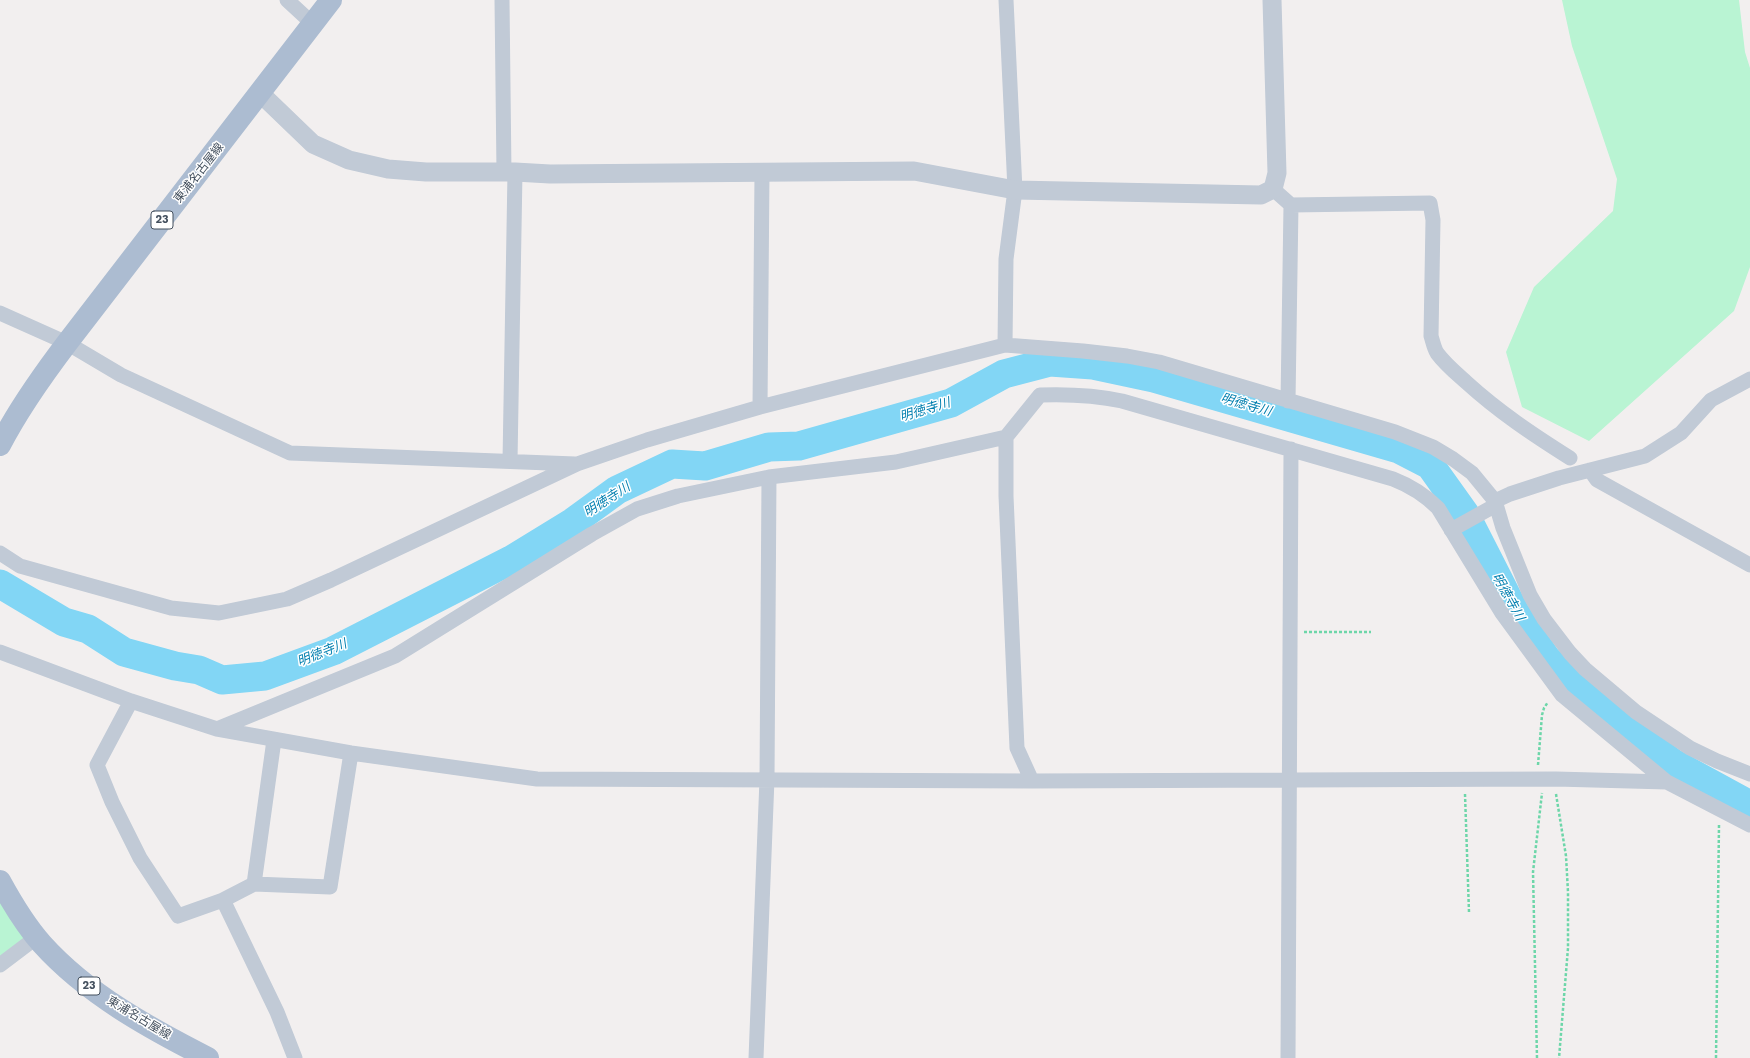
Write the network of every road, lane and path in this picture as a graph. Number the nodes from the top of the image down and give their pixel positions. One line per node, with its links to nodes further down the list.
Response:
1 (287, 0): 6 (street)
2 (331, 0): 6 (main road, 東浦名古屋線 / 23)
3 (502, 0): 8 (street)
4 (1006, 0): 11 (street)
5 (1272, 0): 10 (street)
6 (313, 24): 7 (main road, 東浦名古屋線 / 23)
7 (260, 93): 8 (street); 14 (main road, 東浦名古屋線 / 23)
8 (510, 172): 9 (street); 23 (street)
9 (762, 173): 11 (street); 18 (street)
10 (1273, 189): 11 (street); 12 (street)
11 (1015, 190): 15 (street)
12 (1291, 205): 17 (street); 22 (street)
13 (0, 313): 14 (street)
14 (67, 343): 20 (main road, 東浦名古屋線 / 23); 23 (street)
15 (1005, 345): 17 (street); 18 (street)
16 (1750, 379): 25 (street)
17 (1288, 401): 27 (street)
18 (760, 407): 24 (street)
19 (1006, 437): 21 (street); 26 (street); 42 (street)
20 (0, 445)
21 (1291, 449): 28 (street); 31 (street)
22 (1570, 458)
23 (510, 461): 24 (street)
24 (577, 464): 29 (street)
25 (1590, 470): 27 (street); 30 (street)
26 (768, 477): 36 (street); 40 (street)
27 (1493, 505): 28 (street); 39 (street)
28 (1455, 528): 34 (street)
29 (0, 553)
30 (1750, 565)
31 (1290, 632): 32 (path); 43 (street)
32 (1371, 632)
33 (0, 652): 35 (street)
34 (1559, 691): 41 (path); 45 (street)
35 (131, 701): 36 (street); 50 (street)
36 (217, 729): 37 (street)
37 (274, 740): 38 (street); 49 (street)
38 (351, 753): 40 (street); 49 (street)
39 (1750, 774)
40 (767, 779): 42 (street); 56 (street)
41 (1546, 779): 44 (street); 45 (street); 58 (path); 59 (path)
42 (1032, 780): 43 (street)
43 (1289, 780): 44 (street); 57 (street)
44 (1464, 780): 51 (path)
45 (1667, 782): 46 (street)
46 (1725, 812): 47 (street); 60 (path)
47 (1750, 825)
48 (0, 881): 52 (main road, 東浦名古屋線 / 23)
49 (254, 884): 50 (street)
50 (223, 900): 55 (street)
51 (1469, 912)
52 (37, 937): 53 (street); 54 (main road, 東浦名古屋線 / 23)
53 (0, 965)
54 (208, 1058)
55 (295, 1058)
56 (756, 1058)
57 (1288, 1058)
58 (1537, 1058)
59 (1559, 1058)
60 (1716, 1058)

